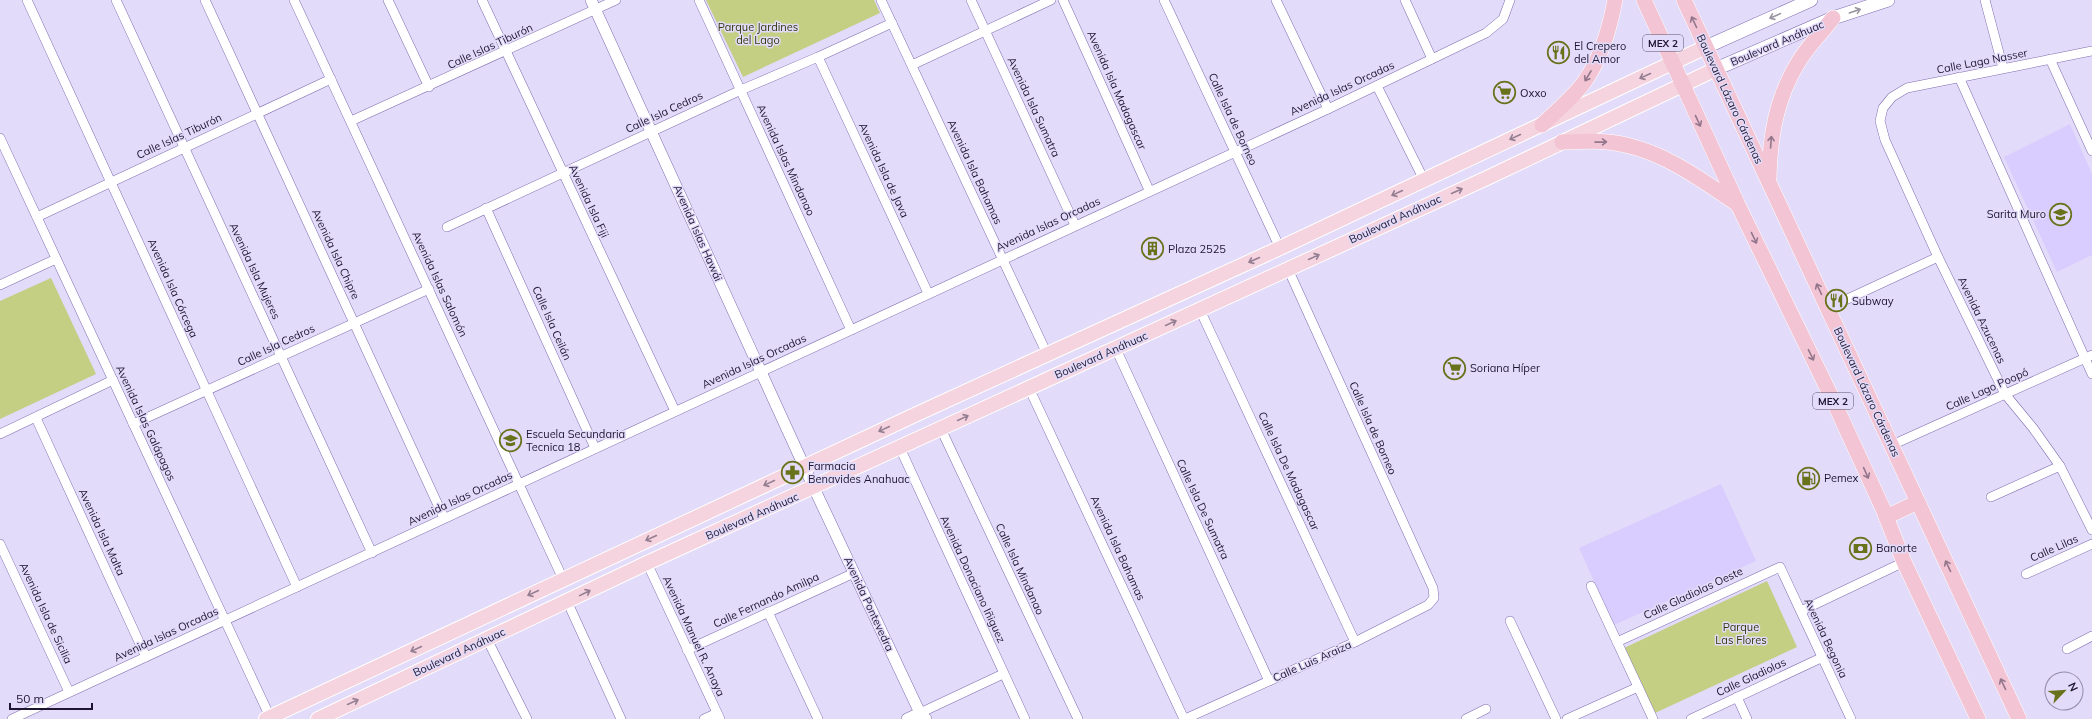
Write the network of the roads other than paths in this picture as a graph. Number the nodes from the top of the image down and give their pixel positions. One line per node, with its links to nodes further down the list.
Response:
1 (27, 0): 55 (street, Avenida Isla Córcega)
2 (116, 0): 51 (street, Avenida Isla Mujeres)
3 (205, 0): 45 (street, Avenida Isla Chipre)
4 (294, 0): 38 (street, Avenida Islas Salomón)
5 (388, 0): 41 (street)
6 (482, 0): 29 (street, Avenida Isla Fiji)
7 (616, 0): 23 (street, Calle Islas Tiburón)
8 (699, 0): 42 (street, Avenida Islas Mindanao)
9 (881, 0): 25 (street, Avenida Isla Bahamas)
10 (972, 0): 26 (street, Avenida Isla Sumatra)
11 (1051, 0): 26 (street)
12 (1063, 0): 58 (street, Avenida Isla Madagascar)
13 (1164, 0): 52 (street, Calle Isla de Borneo)
14 (1276, 0): 44 (street)
15 (1405, 0): 31 (street)
16 (1510, 0): 31 (street, Avenida Islas Orcadas)
17 (1615, 0): 47 (highway, one-way to 47)
18 (1644, 0): 33 (highway, MEX 2)
19 (1684, 0): 27 (highway, Boulevard Lázaro Cárdenas / MEX 2, one-way to 19)
20 (1811, 0): 27 (main road, Boulevard Anáhuac, one-way to 27)
21 (1888, 0): 24 (main road, Boulevard Anáhuac, one-way to 21)
22 (1985, 0): 35 (street)
23 (593, 5): 29 (street, Calle Islas Tiburón); 48 (street, Avenida Islas Hawái)
24 (1833, 18): 36 (main road, Boulevard Anáhuac); 57 (highway, one-way to 24)
25 (892, 23): 30 (street, Calle Isla Cedros); 34 (street, Avenida Isla Bahamas)
26 (985, 30): 34 (street); 62 (street, Avenida Isla Sumatra)
27 (1706, 47): 33 (main road, Boulevard Anáhuac); 36 (highway, Boulevard Lázaro Cárdenas / MEX 2)
28 (2092, 51): 32 (street, Calle Lago Nasser)
29 (506, 52): 41 (street, Calle Islas Tiburón); 54 (street, Avenida Isla Fiji)
30 (818, 57): 42 (street, Calle Isla Cedros); 71 (street, Avenida Isla de Java)
31 (1432, 59): 40 (street, Avenida Islas Orcadas)
32 (2050, 59): 35 (street, Calle Lago Nasser); 53 (street)
33 (1672, 63): 39 (highway, MEX 2); 47 (main road, Boulevard Anáhuac, one-way to 47)
34 (912, 65): 67 (street, Avenida Isla Bahamas)
35 (2003, 68): 37 (street, Calle Lago Nasser)
36 (1716, 69): 39 (main road, Boulevard Anáhuac); 57 (highway, Boulevard Lázaro Cárdenas / MEX 2)
37 (1959, 77): 43 (street, Calle Lago Nasser); 79 (street)
38 (331, 79): 45 (street, Calle Islas Tiburón); 46 (street, Avenida Islas Salomón)
39 (1682, 85): 50 (main road, Boulevard Anáhuac); 59 (highway, MEX 2, one-way to 59)
40 (1376, 86): 44 (street, Avenida Islas Orcadas); 56 (street)
41 (429, 87): 46 (street, Calle Islas Tiburón)
42 (741, 90): 48 (street, Calle Isla Cedros); 75 (street, Avenida Islas Mindanao)
43 (1883, 108): 65 (street, Avenida Azucenas)
44 (1328, 109): 52 (street, Avenida Islas Orcadas)
45 (258, 112): 51 (street, Calle Islas Tiburón); 74 (street, Avenida Isla Chipre)
46 (351, 121): 70 (street, Avenida Islas Salomón)
47 (1542, 125): 56 (main road, Boulevard Anáhuac, one-way to 56)
48 (652, 131): 54 (street, Calle Isla Cedros); 80 (street, Avenida Islas Hawái)
49 (0, 138): 61 (street, Avenida Islas Galápagos)
50 (1562, 142): 59 (highway, one-way to 59); 68 (main road, Boulevard Anáhuac, one-way to 50)
51 (184, 146): 55 (street, Calle Islas Tiburón); 78 (street, Avenida Isla Mujeres)
52 (1235, 151): 58 (street, Avenida Islas Orcadas); 64 (street, Calle Isla de Borneo)
53 (2092, 151)
54 (562, 172): 60 (street, Calle Isla Cedros); 86 (street, Avenida Isla Fiji)
55 (111, 180): 61 (street, Calle Islas Tiburón); 84 (street, Avenida Isla Córcega)
56 (1424, 180): 64 (main road, Boulevard Anáhuac, one-way to 64)
57 (1769, 181): 72 (highway, Boulevard Lázaro Cárdenas / MEX 2, one-way to 57)
58 (1149, 190): 62 (street, Avenida Islas Orcadas)
59 (1738, 205): 100 (highway, MEX 2, one-way to 100)
60 (486, 208): 63 (street, Calle Isla Cedros); 92 (street, Calle Isla Ceilán)
61 (37, 217): 66 (street, Avenida Islas Galápagos)
62 (1075, 225): 67 (street, Avenida Islas Orcadas)
63 (447, 227)
64 (1280, 248): 77 (main road, Boulevard Anáhuac, one-way to 77)
65 (1938, 258): 72 (street); 85 (street, Avenida Azucenas)
66 (56, 259): 69 (street); 82 (street, Avenida Islas Galápagos)
67 (1002, 259): 71 (street, Avenida Islas Orcadas); 77 (street, Avenida Isla Bahamas)
68 (1288, 269): 73 (main road, Boulevard Anáhuac); 114 (street, Calle Isla de Borneo)
69 (0, 285)
70 (429, 288): 74 (street, Calle Isla Cedros); 96 (street, Avenida Islas Salomón)
71 (928, 293): 75 (street, Avenida Islas Orcadas)
72 (1828, 308): 91 (highway, Boulevard Lázaro Cárdenas / MEX 2)
73 (1200, 310): 76 (main road, Boulevard Anáhuac, one-way to 73); 122 (street, Calle Isla De Madagascar)
74 (355, 322): 78 (street, Calle Isla Cedros); 101 (street, Avenida Isla Chipre)
75 (851, 330): 80 (street, Avenida Islas Orcadas)
76 (1116, 349): 83 (main road, Boulevard Anáhuac); 129 (street, Calle Isla De Sumatra)
77 (1047, 354): 95 (main road, Boulevard Anáhuac, one-way to 95)
78 (281, 355): 84 (street, Calle Isla Cedros); 105 (street, Avenida Isla Mujeres)
79 (2088, 357): 81 (street); 85 (street, Calle Lago Poopó)
80 (760, 371): 86 (street, Avenida Islas Orcadas); 95 (street, Avenida Islas Hawái)
81 (2092, 374)
82 (113, 380): 87 (street); 88 (street, Avenida Islas Galápagos)
83 (1029, 388): 89 (main road, Boulevard Anáhuac, one-way to 83); 146 (street, Avenida Isla Bahamas)
84 (206, 390): 88 (street, Calle Isla Cedros); 112 (street, Avenida Isla Córcega)
85 (2005, 394): 91 (street, Calle Lago Poopó); 94 (street, Avenida Azucenas)
86 (675, 411): 92 (street, Avenida Islas Orcadas)
87 (36, 418): 90 (street); 126 (street, Avenida Isla Malta)
88 (133, 424): 118 (street, Avenida Islas Galápagos)
89 (940, 429): 93 (main road, Boulevard Anáhuac); 145 (street, Calle Isla Mindanao)
90 (0, 434)
91 (1892, 445): 99 (highway, Boulevard Lázaro Cárdenas / MEX 2)
92 (595, 448): 96 (street, Avenida Islas Orcadas)
93 (900, 448): 97 (main road, Boulevard Anáhuac); 128 (street, Avenida Donaciano Iñiguez)
94 (2060, 466): 98 (street); 102 (street, Avenida Azucenas)
95 (804, 467): 97 (street, Avenida Pontevedra); 111 (main road, Boulevard Anáhuac, one-way to 111)
96 (518, 484): 101 (street, Avenida Islas Orcadas); 111 (street, Avenida Islas Salomón)
97 (814, 488): 107 (main road, Boulevard Anáhuac); 109 (street, Avenida Pontevedra)
98 (1991, 497)
99 (1918, 502): 100 (highway); 155 (highway, Boulevard Lázaro Cárdenas / MEX 2, one-way to 99)
100 (1886, 517): 106 (highway, MEX 2)
101 (444, 518): 105 (street, Avenida Islas Orcadas)
102 (2092, 530)
103 (0, 544): 131 (street, Avenida Isla de Sicilia)
104 (2092, 544): 110 (street, Calle Lilas)
105 (372, 553): 112 (street, Avenida Islas Orcadas)
106 (1904, 562): 116 (street); 154 (highway, MEX 2)
107 (647, 563): 115 (main road, Boulevard Anáhuac, one-way to 107); 125 (street, Avenida Manuel R. Anaya)
108 (1780, 567): 116 (street, Avenida Begonia); 123 (street, Calle Gladiolas Oeste)
109 (854, 573): 117 (street, Calle Fernando Amilpa); 136 (street, Avenida Pontevedra)
110 (2026, 574)
111 (563, 579): 137 (main road, Boulevard Anáhuac, one-way to 137)
112 (297, 586): 118 (street, Avenida Islas Orcadas)
113 (1591, 586): 123 (street)
114 (1434, 598): 122 (street, Calle Luis Araiza)
115 (567, 601): 121 (main road, Boulevard Anáhuac); 140 (street)
116 (1801, 611): 127 (street, Avenida Begonia)
117 (768, 612): 125 (street, Calle Fernando Amilpa); 142 (street)
118 (224, 620): 126 (street, Avenida Islas Orcadas); 137 (street, Avenida Islas Galápagos)
119 (1510, 621): 148 (street)
120 (2092, 636): 124 (street)
121 (487, 639): 135 (main road, Boulevard Anáhuac, one-way to 121); 139 (street)
122 (1355, 642): 129 (street, Calle Luis Araiza)
123 (1617, 642): 130 (street)
124 (2067, 648)
125 (687, 650): 134 (street, Avenida Manuel R. Anaya)
126 (146, 657): 131 (street, Avenida Islas Orcadas)
127 (1823, 657): 132 (street, Calle Gladiolas); 153 (street, Avenida Begonia)
128 (1003, 674): 136 (street); 144 (street, Avenida Donaciano Iñiguez)
129 (1269, 680): 146 (street, Calle Luis Araiza)
130 (1638, 687): 149 (street); 150 (street)
131 (69, 692): 138 (street, Avenida Islas Orcadas)
132 (1737, 697): 151 (street, Calle Gladiolas); 152 (street)
133 (1486, 709): 147 (street)
134 (718, 716): 141 (street)
135 (325, 717)
136 (920, 717): 143 (street)
137 (268, 718)
138 (12, 719)
139 (527, 719)
140 (621, 719)
141 (704, 719)
142 (818, 719)
143 (907, 719)
144 (1025, 719)
145 (1078, 719)
146 (1185, 719)
147 (1466, 719)
148 (1556, 719)
149 (1567, 719)
150 (1653, 719)
151 (1691, 719)
152 (1747, 719)
153 (1851, 719)
154 (1978, 719)
155 (2019, 719)

